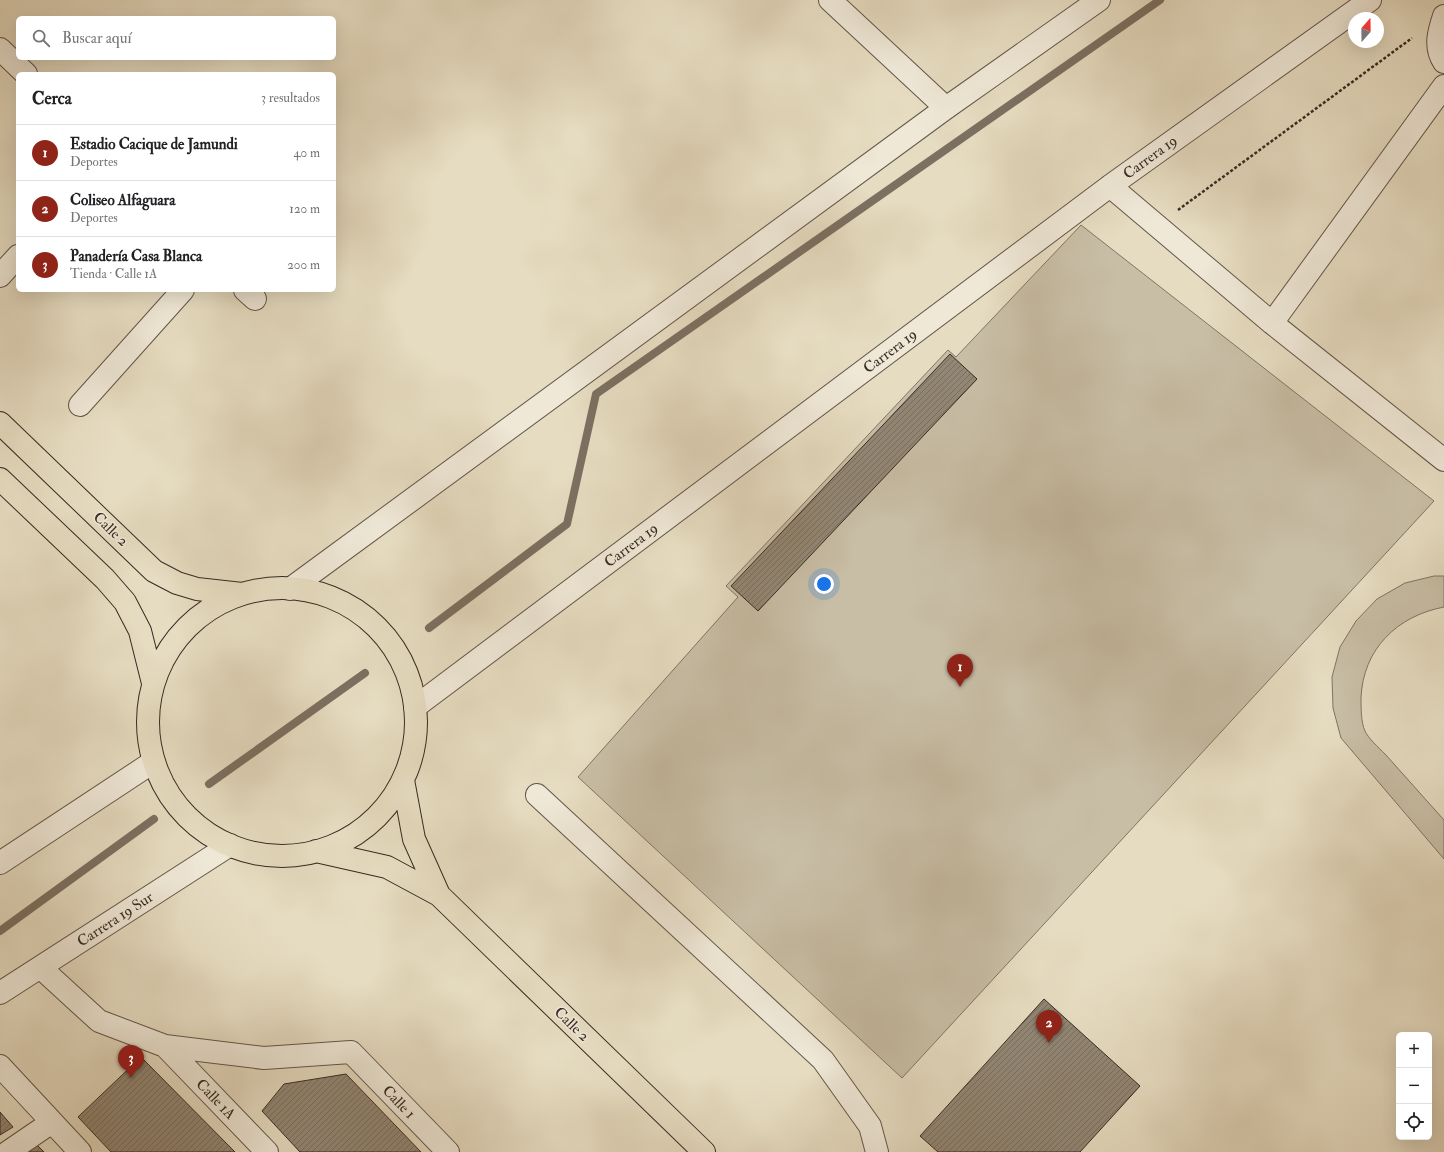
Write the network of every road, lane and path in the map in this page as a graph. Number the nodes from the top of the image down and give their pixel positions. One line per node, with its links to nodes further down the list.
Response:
1 (830, 0): 10 (street)
2 (1099, 0): 10 (street)
3 (1370, 0): 11 (street, Carrera 19)
4 (1444, 16): 7 (street)
5 (1418, 34): 12 (path)
6 (2, 55): 8 (street)
7 (1444, 62)
8 (23, 72)
9 (1444, 86): 16 (street)
10 (946, 108): 21 (street)
11 (1110, 186): 12 (street); 24 (street, Carrera 19)
12 (1156, 226): 16 (street)
13 (16, 258): 14 (street)
14 (0, 276)
15 (181, 292): 17 (street)
16 (1272, 323): 19 (street)
17 (80, 405)
18 (0, 423): 22 (main road, Calle 2)
19 (1444, 460)
20 (0, 478): 23 (main road)
21 (290, 589): 22 (main road); 24 (main road)
22 (244, 594): 23 (main road)
23 (153, 684): 25 (main road)
24 (415, 707): 26 (main road)
25 (153, 762): 28 (main road); 30 (street)
26 (403, 780): 29 (main road); 31 (main road, Calle 2)
27 (537, 795): 42 (street)
28 (230, 845): 29 (main road); 32 (street, Carrera 19 Sur)
29 (316, 851): 31 (main road, Calle 2)
30 (0, 863)
31 (440, 895): 41 (main road, Calle 2)
32 (41, 968): 33 (street, Carrera 19 Sur); 34 (street)
33 (0, 993)
34 (165, 1046): 39 (street, Calle 1A); 40 (street, Calle 1)
35 (0, 1066): 36 (street)
36 (52, 1122): 37 (street); 38 (street)
37 (8, 1152)
38 (80, 1152)
39 (267, 1152)
40 (448, 1152)
41 (704, 1152)
42 (877, 1152)

